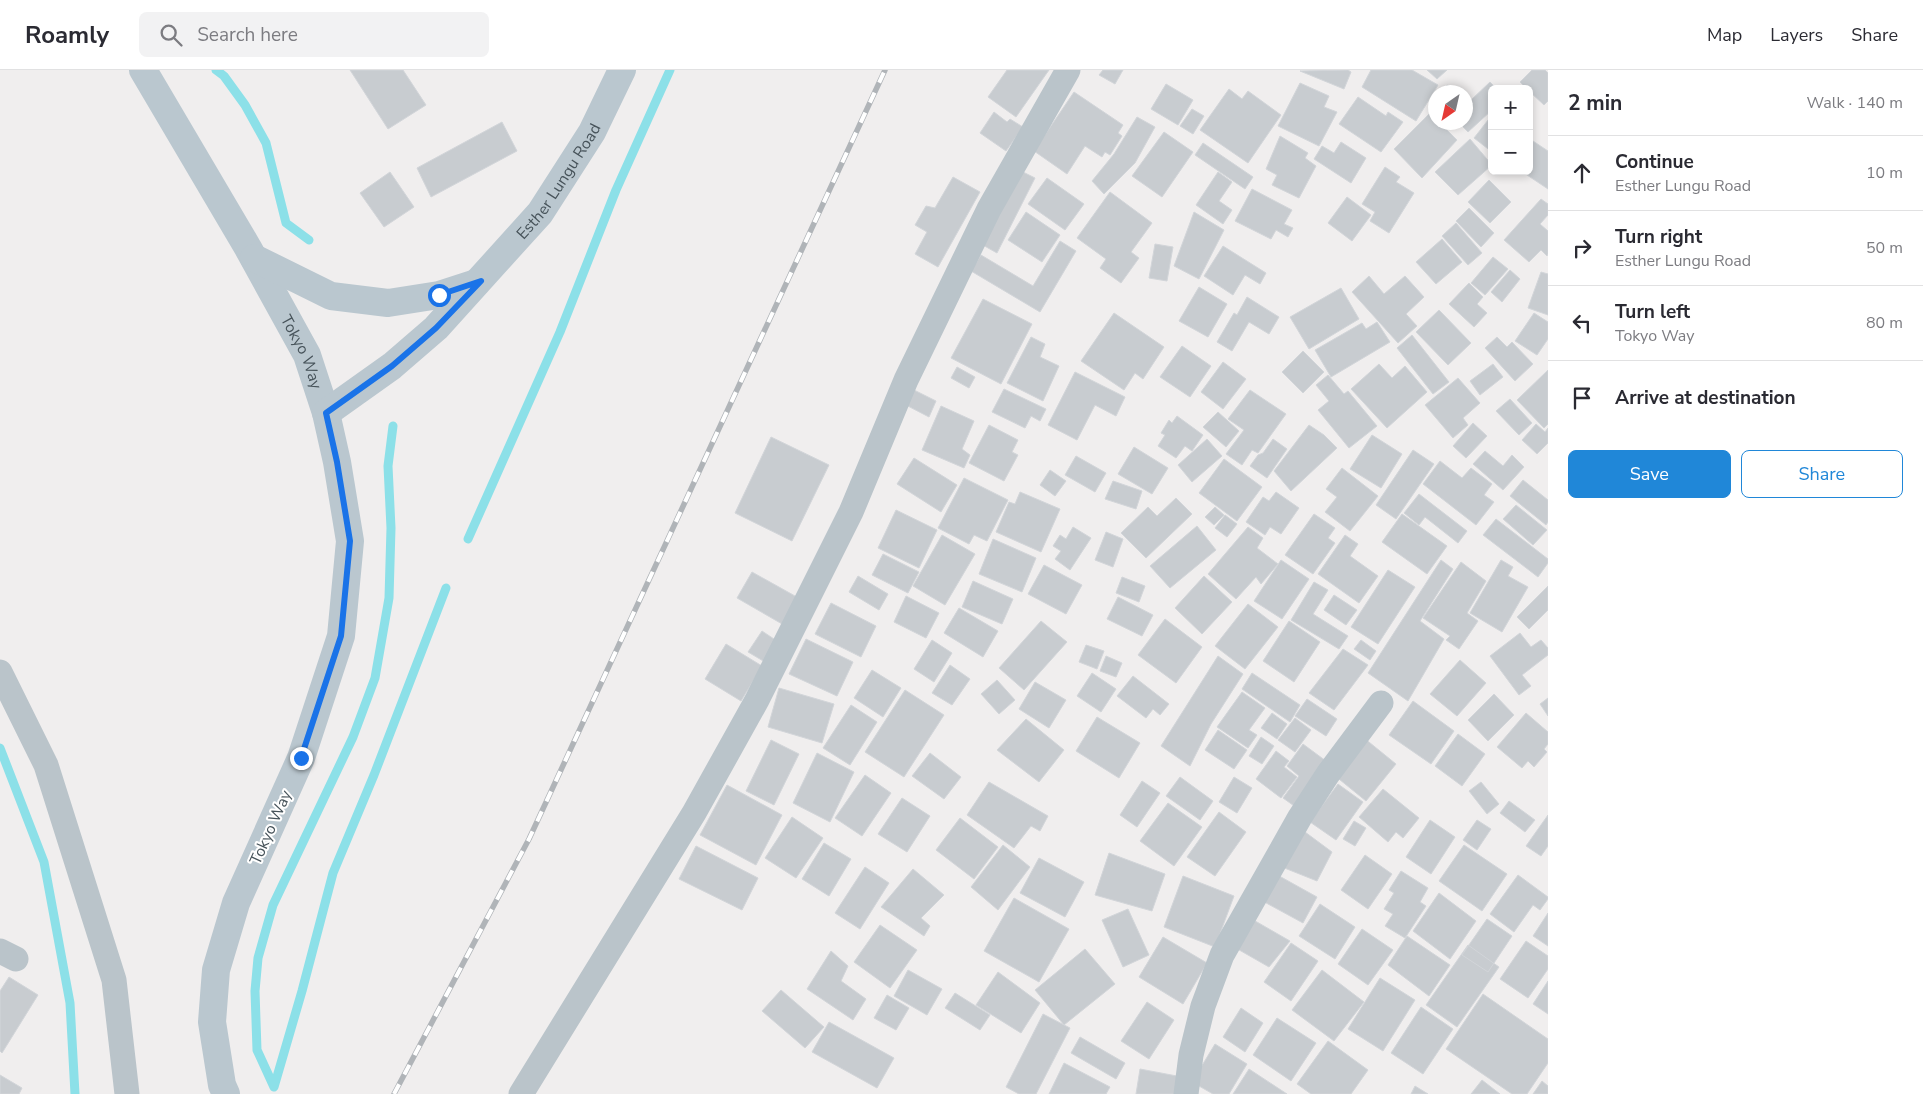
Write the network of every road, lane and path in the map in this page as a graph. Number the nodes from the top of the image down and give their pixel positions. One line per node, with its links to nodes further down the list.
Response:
1 (143, 70): 4 (main road, Tokyo Way)
2 (622, 70): 5 (main road, Esther Lungu Road)
3 (1068, 70): 11 (street)
4 (254, 258): 5 (main road); 6 (main road, Tokyo Way)
5 (481, 281): 6 (main road, Esther Lungu Road)
6 (326, 413): 10 (main road, Tokyo Way)
7 (0, 672): 9 (street)
8 (1381, 703): 12 (street)
9 (126, 1094)
10 (226, 1094)
11 (522, 1094)
12 (1186, 1094)

